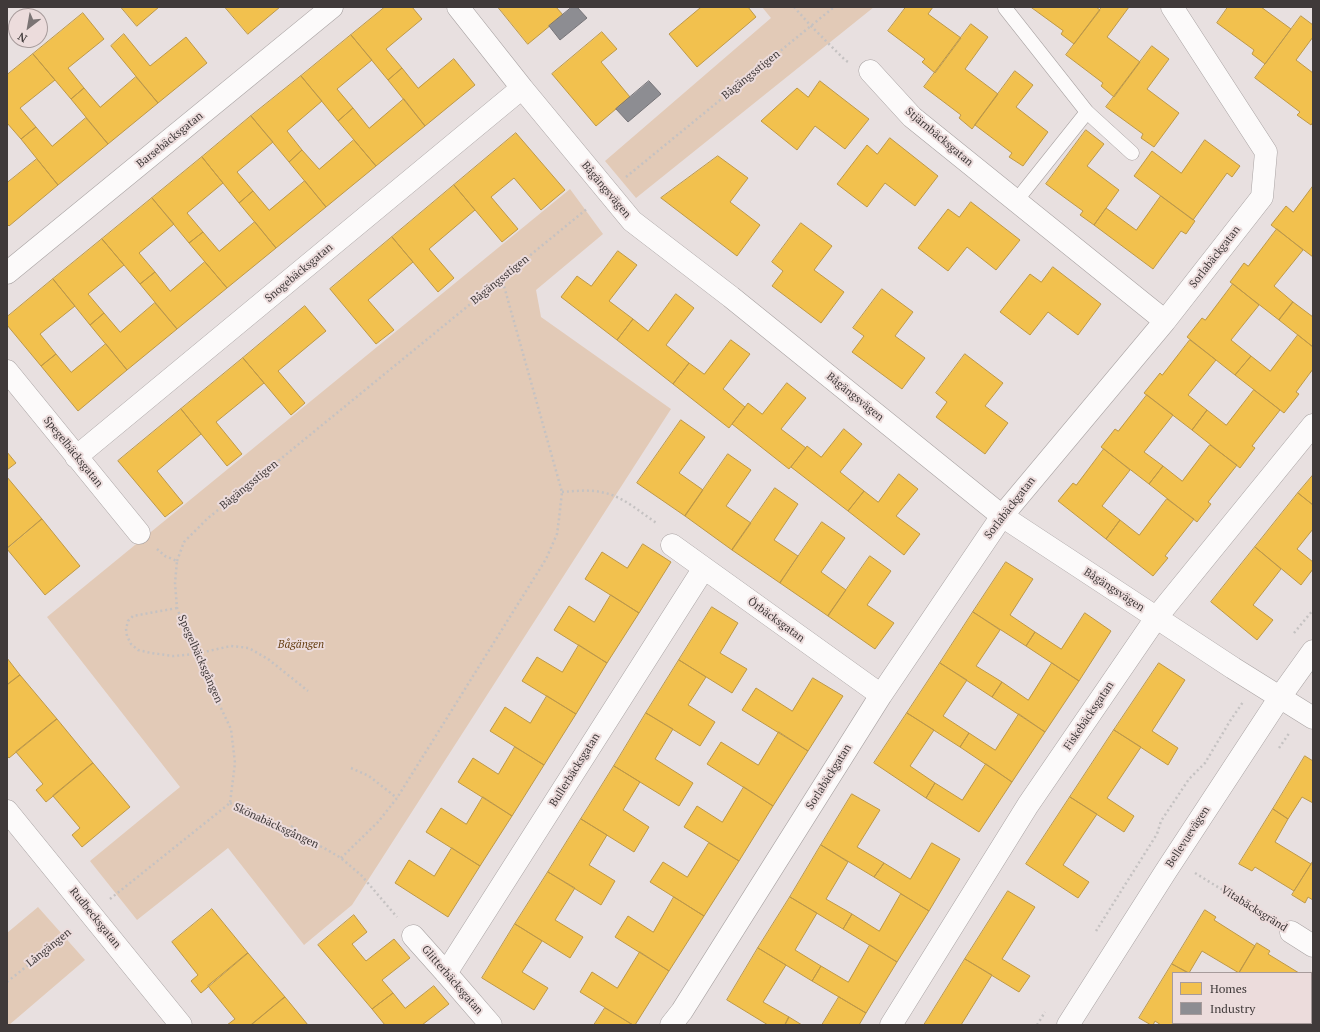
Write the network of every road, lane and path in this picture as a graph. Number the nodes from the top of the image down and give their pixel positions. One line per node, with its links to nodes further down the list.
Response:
1 (332, 7): 14 (street, Barsebäcksgatan)
2 (458, 7): 9 (street, Bågängsvägen)
3 (794, 7): 7 (path)
4 (834, 7): 7 (path, Bågängsstigen)
5 (1172, 7): 16 (street, Sorlabäckgatan)
6 (1005, 8): 10 (lane)
7 (811, 26): 8 (path); 12 (path, Bågängsstigen)
8 (870, 71): 13 (street, Stjärnbäcksgatan)
9 (522, 88): 12 (street, Bågängsvägen); 19 (street, Snogebäcksgatan)
10 (1087, 112): 11 (lane); 13 (lane)
11 (1132, 152)
12 (607, 192): 15 (path, Bågängsstigen); 21 (street, Bågängsvägen)
13 (1016, 200): 16 (street, Stjärnbäcksgatan)
14 (7, 273)
15 (502, 279): 20 (path); 24 (path, Bågängsstigen)
16 (1165, 321): 21 (street, Sorlabäckgatan)
17 (7, 371): 19 (street, Spegelbäcksgatan)
18 (1313, 424): 27 (street, Fiskebäcksgatan)
19 (76, 457): 22 (street, Spegelbäcksgatan)
20 (562, 492): 23 (path); 35 (path)
21 (1002, 516): 27 (street, Bågängsvägen); 31 (street, Sorlabäckgatan)
22 (139, 533): 24 (path)
23 (672, 545): 25 (street, Örbäcksgatan)
24 (177, 561): 26 (path, Spegelbäcksgången)
25 (704, 568): 31 (street, Örbäcksgatan); 46 (street, Bullerbäcksgatan)
26 (177, 608): 29 (path, Spegelbäcksgången); 29 (path)
27 (1156, 618): 32 (street, Bågängsvägen); 51 (street, Fiskebäcksgatan)
28 (1313, 651): 32 (street, Bellevuevägen)
29 (195, 654): 30 (path); 36 (path, Spegelbäcksgången)
30 (308, 691)
31 (881, 695): 50 (street, Sorlabäckgatan)
32 (1280, 697): 33 (street, Bågängsvägen); 52 (street, Bellevuevägen)
33 (1313, 718)
34 (351, 768): 35 (path)
35 (397, 798): 40 (path)
36 (230, 803): 39 (path, Skönabäcksgången); 42 (path, Skönabäcksgången)
37 (7, 811): 42 (street, Rudbecksgatan)
38 (293, 824): 39 (path)
39 (290, 832): 40 (path, Skönabäcksgången)
40 (341, 858): 44 (path, Skönabäcksgången)
41 (1195, 873): 43 (path, Vitabäcksgränd)
42 (92, 914): 47 (path, Långängen); 48 (street, Rudbecksgatan)
43 (1291, 932): 45 (street, Vitabäcksgränd)
44 (413, 936): 46 (street, Glitterbäcksgatan)
45 (1313, 946)
46 (446, 973): 49 (street, Glitterbäcksgatan)
47 (7, 982)
48 (181, 1025)
49 (490, 1025)
50 (671, 1025)
51 (890, 1025)
52 (1068, 1025)

